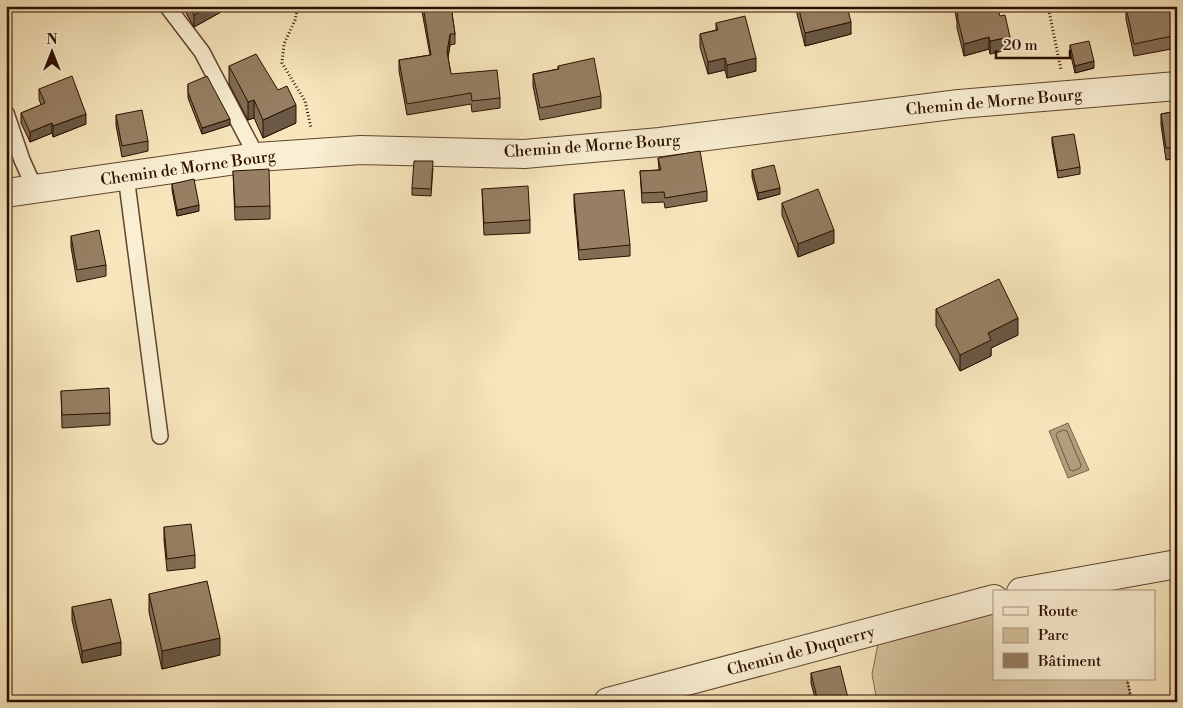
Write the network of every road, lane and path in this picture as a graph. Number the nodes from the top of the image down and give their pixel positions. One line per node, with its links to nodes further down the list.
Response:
1 (167, 6): 8 (lane)
2 (298, 6): 7 (path)
3 (1048, 6): 5 (path)
4 (1177, 86): 5 (street, Chemin de Morne Bourg)
5 (1066, 95): 7 (street, Chemin de Morne Bourg)
6 (6, 113): 10 (lane)
7 (316, 153): 8 (street, Chemin de Morne Bourg)
8 (257, 157): 9 (street, Chemin de Morne Bourg)
9 (126, 176): 10 (street, Chemin de Morne Bourg); 12 (lane)
10 (35, 189): 11 (street, Chemin de Morne Bourg)
11 (6, 193)
12 (160, 436)
13 (1177, 564): 14 (street)
14 (1032, 590)
15 (993, 599): 17 (street, Chemin de Duquerry)
16 (1127, 680): 18 (path)
17 (608, 702)
18 (1132, 702)

